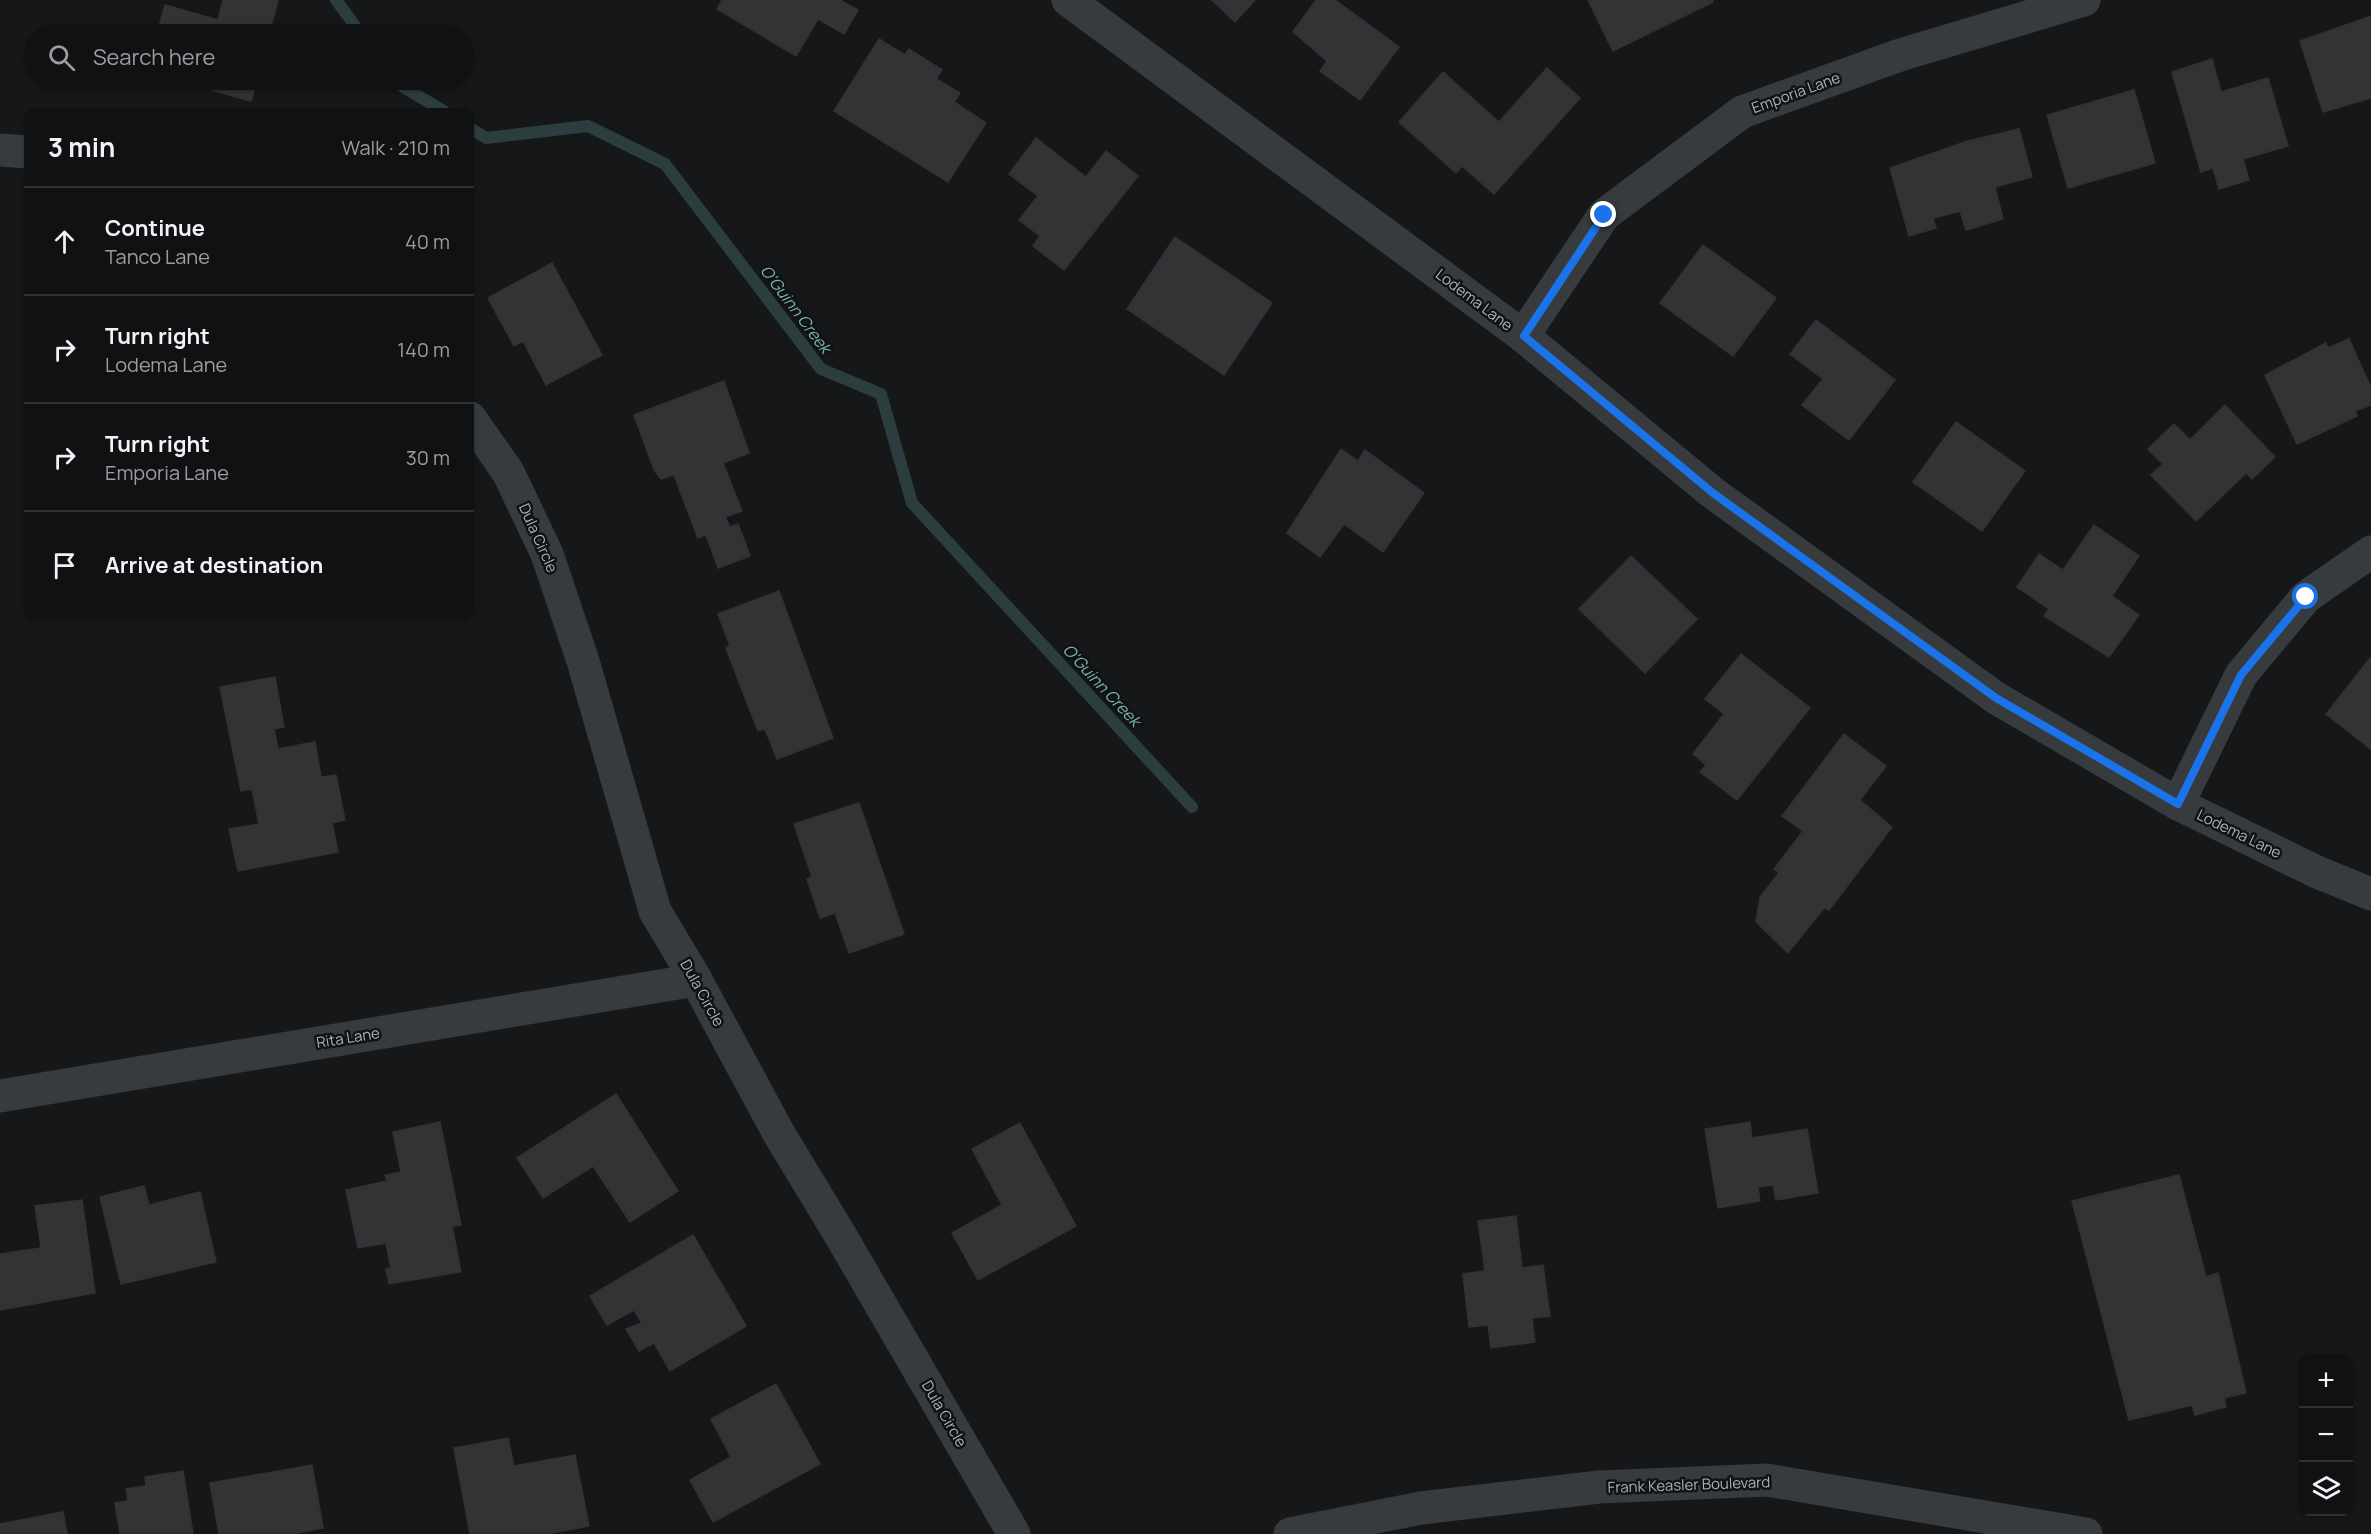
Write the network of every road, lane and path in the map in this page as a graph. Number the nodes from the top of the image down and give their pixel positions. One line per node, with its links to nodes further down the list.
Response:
1 (1068, 0): 5 (street, Lodema Lane)
2 (2084, 0): 5 (street, Emporia Lane)
3 (0, 150): 4 (street)
4 (24, 152)
5 (1524, 336): 8 (street, Lodema Lane)
6 (474, 424): 10 (street, Dula Circle)
7 (2371, 552): 8 (street)
8 (2178, 804): 9 (street, Lodema Lane)
9 (2371, 894)
10 (696, 980): 11 (street, Rita Lane); 12 (street, Dula Circle)
11 (0, 1096)
12 (1014, 1534)
13 (1290, 1534): 14 (street, Frank Keasler Boulevard)
14 (2086, 1534)

